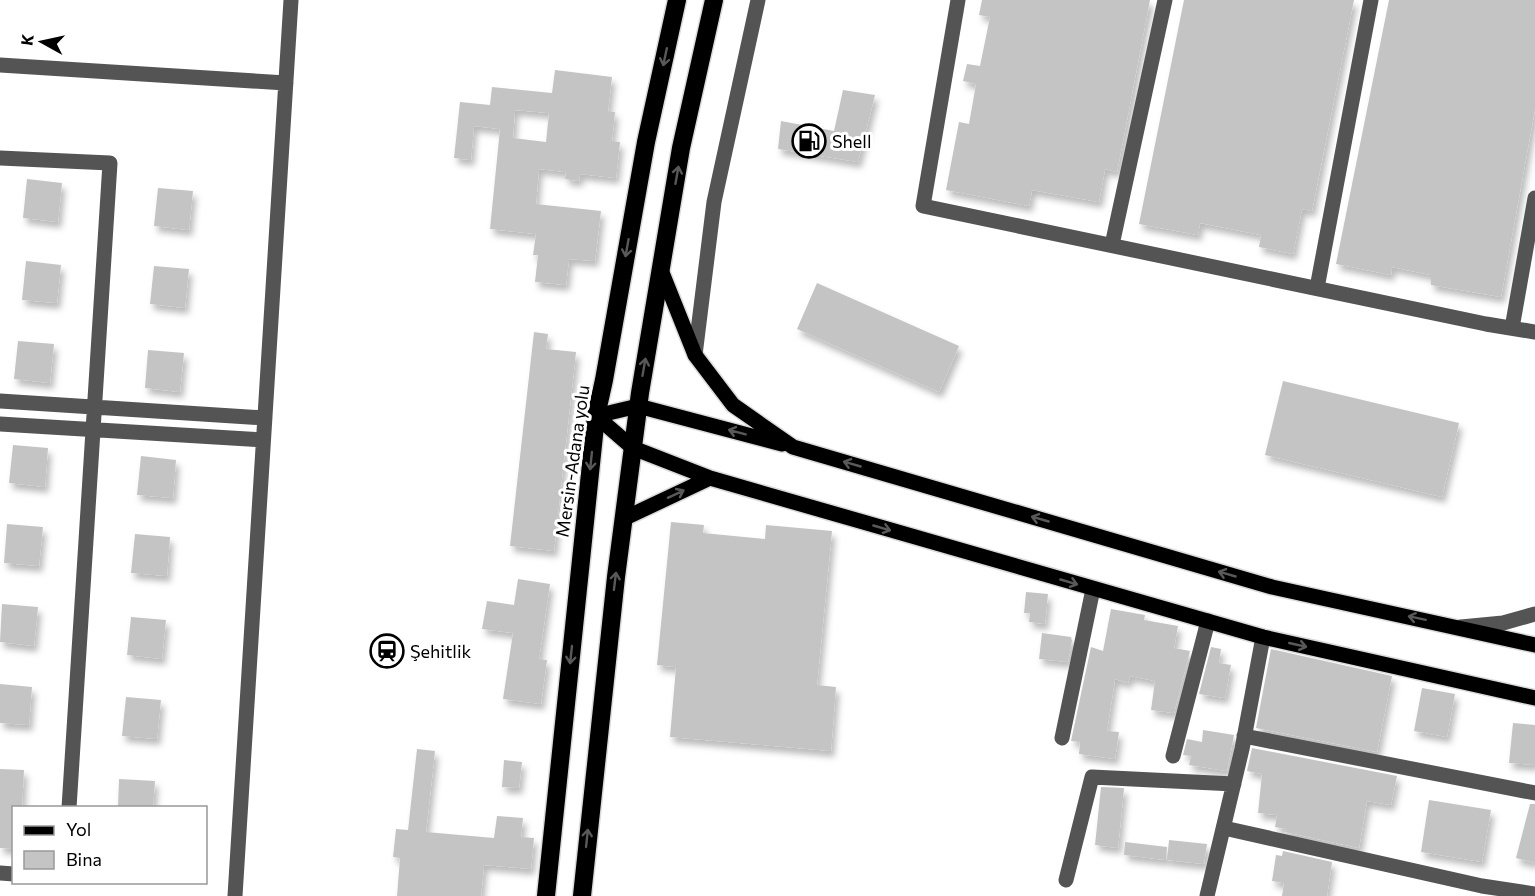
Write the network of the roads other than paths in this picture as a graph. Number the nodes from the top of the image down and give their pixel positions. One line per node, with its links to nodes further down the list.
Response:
1 (291, 0): 9 (street)
2 (677, 0): 21 (highway, Mersin-Adana yolu, one-way to 21)
3 (714, 0): 13 (highway, one-way to 3)
4 (758, 0): 17 (street)
5 (958, 0): 12 (street)
6 (1164, 0): 12 (street)
7 (1371, 0): 14 (street)
8 (0, 65): 9 (street)
9 (286, 83): 22 (street)
10 (0, 158): 20 (street)
11 (1535, 198): 15 (street)
12 (1112, 245): 14 (street)
13 (661, 270): 17 (main road); 19 (highway, one-way to 13)
14 (1317, 288): 15 (street)
15 (1512, 328): 16 (street)
16 (1535, 332)
17 (695, 355): 26 (main road)
18 (0, 401): 20 (street)
19 (638, 406): 21 (main road); 26 (main road, one-way to 19); 27 (highway)
20 (94, 407): 22 (street); 24 (street)
21 (596, 416): 27 (main road); 48 (highway, Mersin-Adana yolu, one-way to 48)
22 (265, 418): 25 (street)
23 (0, 424): 24 (street)
24 (93, 430): 25 (street); 42 (street)
25 (263, 440): 47 (street)
26 (793, 447): 33 (main road, one-way to 26)
27 (633, 448): 28 (main road); 29 (highway)
28 (710, 478): 29 (main road, one-way to 28); 30 (main road, one-way to 30)
29 (623, 519): 49 (highway, one-way to 29)
30 (1093, 589): 32 (main road); 38 (street)
31 (1535, 614): 33 (street)
32 (1208, 621): 34 (main road); 39 (street)
33 (1458, 627): 35 (main road)
34 (1263, 637): 36 (main road, one-way to 36); 37 (street)
35 (1535, 645)
36 (1535, 698)
37 (1244, 736): 40 (street); 41 (street)
38 (1062, 738)
39 (1173, 756)
40 (1234, 784): 43 (street); 44 (street)
41 (1535, 793)
42 (69, 806)
43 (1224, 828): 45 (street); 50 (street)
44 (1066, 880)
45 (1480, 891): 46 (street)
46 (1535, 894)
47 (235, 896)
48 (546, 896)
49 (582, 896)
50 (1207, 896)

